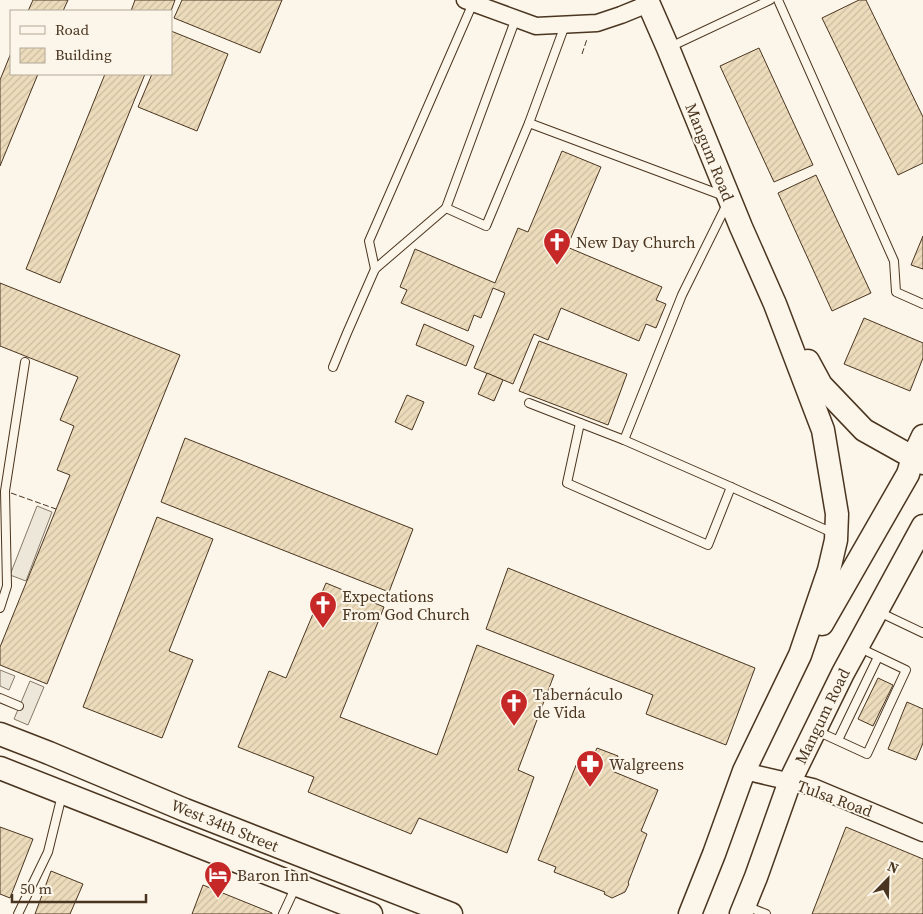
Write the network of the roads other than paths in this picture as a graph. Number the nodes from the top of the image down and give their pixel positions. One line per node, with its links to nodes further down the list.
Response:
1 (770, 0): 7 (lane)
2 (778, 0): 13 (lane)
3 (469, 2): 5 (street); 11 (lane)
4 (648, 2): 6 (street); 7 (main road, Mangum Road)
5 (516, 18): 6 (street); 10 (lane)
6 (565, 25): 8 (lane)
7 (668, 48): 9 (main road, Mangum Road)
8 (529, 123): 9 (lane); 10 (lane)
9 (729, 198): 12 (main road, Mangum Road); 19 (lane)
10 (446, 208): 11 (lane)
11 (375, 269): 15 (lane)
12 (775, 304): 20 (main road, Mangum Road); 23 (main road, Mangum Road)
13 (923, 304)
14 (25, 362): 24 (lane)
15 (333, 367)
16 (529, 403): 17 (lane)
17 (580, 423): 19 (lane); 21 (lane)
18 (923, 436): 20 (main road)
19 (624, 440): 21 (lane)
20 (918, 460): 28 (main road, Mangum Road)
21 (731, 487): 23 (lane)
22 (923, 526): 25 (main road, Mangum Road)
23 (836, 535): 28 (main road, Mangum Road)
24 (0, 608)
25 (877, 611): 26 (lane); 27 (main road, Mangum Road)
26 (923, 632)
27 (857, 647): 29 (lane); 34 (main road, Mangum Road)
28 (800, 655): 38 (main road, Mangum Road)
29 (878, 656): 30 (lane); 36 (lane)
30 (858, 697): 32 (lane); 36 (lane)
31 (0, 698): 33 (lane)
32 (867, 701)
33 (20, 706)
34 (815, 730): 36 (lane); 39 (main road, Mangum Road)
35 (0, 734): 47 (main road, West 34th Street)
36 (838, 740)
37 (0, 768): 40 (main road, West 34th Street)
38 (744, 771): 39 (street, Tulsa Road); 48 (main road, Mangum Road)
39 (790, 782): 41 (street, Tulsa Road); 43 (main road, Mangum Road)
40 (62, 793): 42 (main road, West 34th Street); 44 (lane)
41 (923, 833)
42 (296, 885): 45 (lane); 46 (main road, West 34th Street)
43 (742, 910): 49 (lane)
44 (18, 914)
45 (283, 914)
46 (371, 914)
47 (451, 914)
48 (690, 914)
49 (766, 914)

